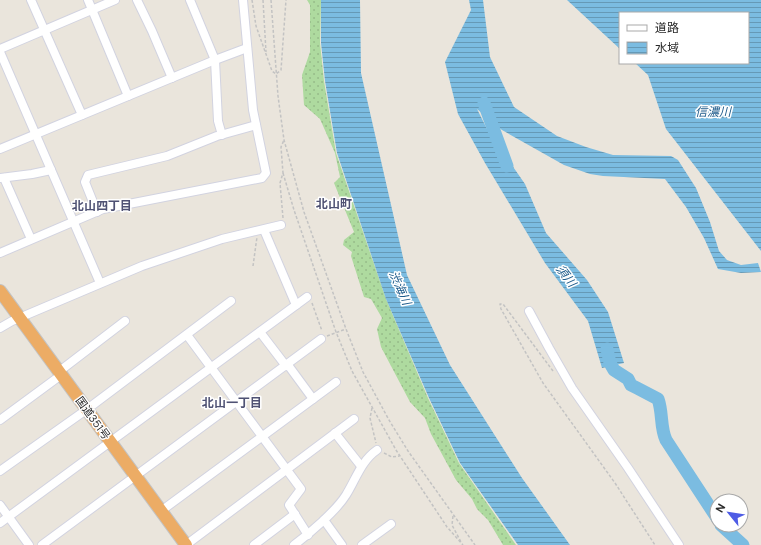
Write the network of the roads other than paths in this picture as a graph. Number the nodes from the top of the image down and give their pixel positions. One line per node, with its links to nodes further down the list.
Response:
1 (31, 0): 8 (street)
2 (88, 0): 7 (street)
3 (115, 0): 7 (street)
4 (137, 0): 13 (street)
5 (190, 0): 12 (street)
6 (244, 0): 9 (street)
7 (92, 10): 8 (street); 14 (street)
8 (45, 30): 10 (street); 15 (street)
9 (247, 48): 12 (street); 16 (street)
10 (0, 49)
11 (0, 52): 17 (street)
12 (215, 60): 13 (street); 18 (street)
13 (172, 78): 14 (street)
14 (128, 96): 15 (street)
15 (82, 115): 17 (street)
16 (256, 125): 18 (street); 22 (street)
17 (35, 135): 19 (street); 20 (street)
18 (222, 135): 22 (street)
19 (0, 149)
20 (51, 170): 21 (street); 23 (street)
21 (2, 178): 26 (street)
22 (97, 212): 23 (street)
23 (73, 221): 26 (street); 28 (street)
24 (282, 225): 25 (street)
25 (261, 231): 28 (street); 32 (street)
26 (31, 239): 27 (street)
27 (0, 253)
28 (100, 284): 34 (street)
29 (0, 290): 34 (highway, 国道351号)
30 (307, 297): 32 (street)
31 (232, 301): 38 (street)
32 (296, 305): 37 (street)
33 (529, 310): 72 (street)
34 (20, 319): 36 (street); 42 (highway, 国道351号)
35 (125, 321): 42 (street)
36 (0, 328)
37 (260, 332): 40 (street); 41 (street)
38 (187, 335): 41 (street); 46 (street)
39 (321, 340): 40 (street)
40 (287, 366): 44 (street); 45 (street)
41 (211, 368): 45 (street); 51 (street)
42 (60, 374): 46 (highway, 国道351号); 48 (street)
43 (336, 382): 44 (street)
44 (313, 399): 50 (street)
45 (236, 402): 50 (street); 56 (street)
46 (86, 410): 51 (highway, 国道351号); 55 (street)
47 (354, 419): 49 (street)
48 (0, 420)
49 (335, 433): 53 (street); 54 (street)
50 (263, 437): 54 (street); 58 (street)
51 (110, 442): 56 (highway, 国道351号); 60 (street)
52 (377, 450): 53 (street)
53 (361, 466): 61 (street)
54 (287, 470): 59 (street); 67 (street)
55 (0, 471)
56 (136, 476): 58 (highway, 国道351号); 66 (street)
57 (0, 505): 60 (street)
58 (160, 511): 67 (highway, 国道351号)
59 (295, 514): 64 (street); 68 (street)
60 (8, 517): 62 (street); 65 (street)
61 (324, 520): 64 (street); 70 (street)
62 (0, 523)
63 (391, 524): 71 (street)
64 (308, 535): 69 (street)
65 (29, 545)
66 (42, 545)
67 (186, 545)
68 (254, 545)
69 (294, 545)
70 (342, 545)
71 (362, 545)
72 (679, 545)

